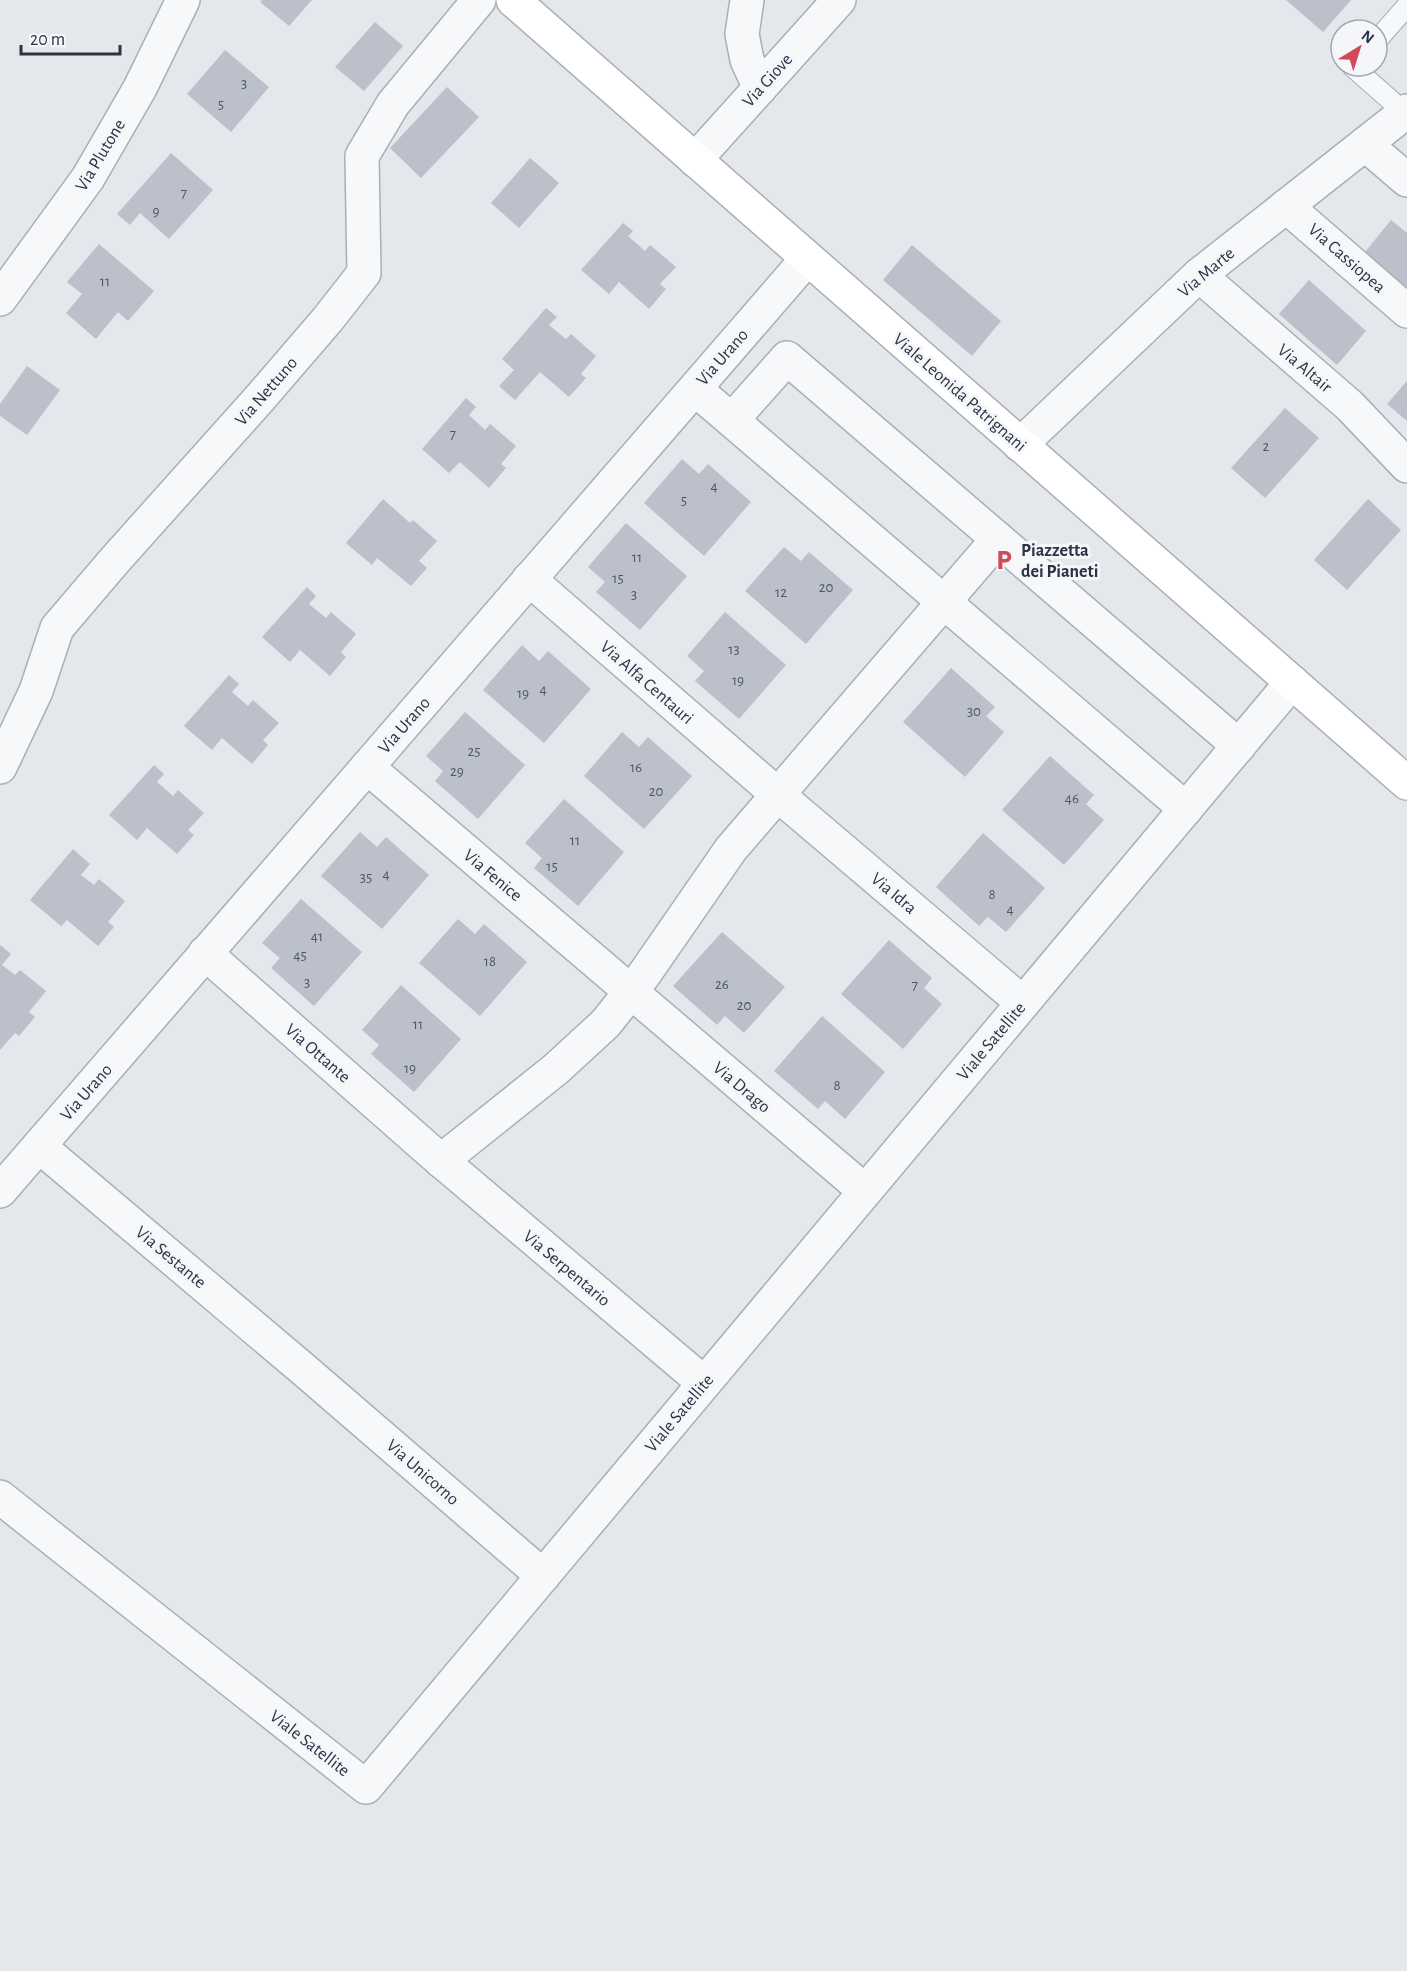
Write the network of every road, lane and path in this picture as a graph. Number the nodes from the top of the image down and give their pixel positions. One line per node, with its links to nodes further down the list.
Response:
1 (183, 0): 17 (street, Via Plutone)
2 (479, 0): 28 (street, Via Nettuno)
3 (513, 0): 12 (street, Viale Leonida Patrignani)
4 (747, 0): 9 (street)
5 (839, 0): 9 (street, Via Giove)
6 (1407, 6): 7 (lane)
7 (1389, 26)
8 (1366, 78): 10 (lane, Via Marte)
9 (760, 88): 12 (street, Via Giove)
10 (1406, 112): 11 (street, Via Marte)
11 (1365, 144): 13 (street); 14 (street, Via Marte)
12 (695, 160): 15 (street, Viale Leonida Patrignani)
13 (1407, 180)
14 (1286, 206): 16 (street, Via Marte); 18 (street, Via Cassiopea)
15 (807, 259): 19 (street, Via Urano); 21 (street, Viale Leonida Patrignani)
16 (1199, 275): 21 (street, Via Marte); 22 (street, Via Altair)
17 (0, 299)
18 (1407, 310)
19 (695, 389): 20 (street); 24 (street, Via Urano)
20 (732, 420): 23 (street); 25 (street)
21 (1020, 445): 26 (street, Viale Leonida Patrignani)
22 (1407, 466)
23 (998, 539): 25 (street); 27 (street)
24 (530, 579): 29 (street, Via Urano); 30 (street, Via Alfa Centauri)
25 (943, 602): 30 (street); 32 (street)
26 (1292, 682): 27 (street, Viale Satellite); 31 (street, Viale Leonida Patrignani)
27 (1239, 746): 32 (street, Viale Satellite)
28 (0, 767)
29 (367, 767): 33 (street, Via Urano); 34 (street, Via Fenice)
30 (762, 781): 34 (street); 35 (street, Via Idra)
31 (1407, 783)
32 (1186, 809): 35 (street, Viale Satellite)
33 (205, 953): 36 (street, Via Urano); 37 (street, Via Ottante)
34 (632, 993): 37 (street); 39 (street, Via Drago)
35 (1023, 1003): 39 (street, Viale Satellite)
36 (39, 1146): 38 (street, Via Urano); 40 (street, Via Sestante)
37 (436, 1156): 41 (street, Via Serpentario)
38 (0, 1191)
39 (865, 1191): 41 (street, Viale Satellite)
40 (303, 1368): 43 (street, Via Unicorno)
41 (704, 1383): 43 (street, Viale Satellite)
42 (0, 1497): 43 (street, Viale Satellite)
43 (543, 1576)

